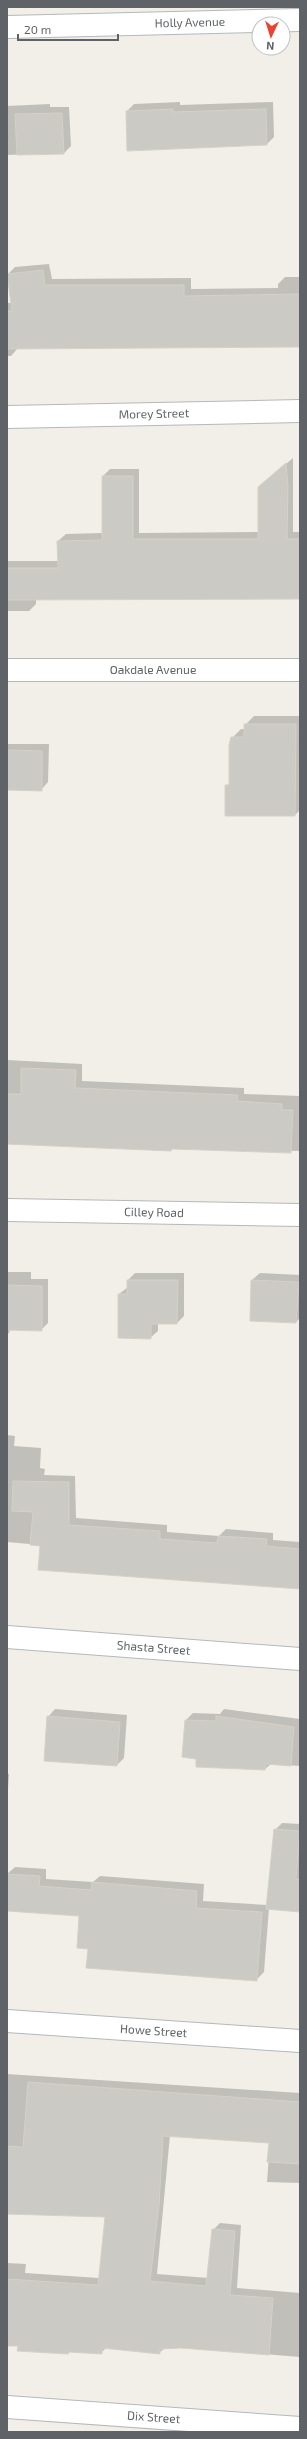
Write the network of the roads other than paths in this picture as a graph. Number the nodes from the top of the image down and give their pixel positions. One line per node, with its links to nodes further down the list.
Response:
1 (300, 20): 2 (street, Holly Avenue)
2 (7, 28)
3 (300, 412): 4 (street, Morey Street)
4 (7, 417)
5 (7, 670): 6 (street, Oakdale Avenue)
6 (300, 670)
7 (7, 1210): 8 (street, Cilley Road)
8 (300, 1215)
9 (7, 1637): 10 (street, Shasta Street)
10 (300, 1659)
11 (7, 2021): 12 (street, Howe Street)
12 (300, 2041)
13 (7, 2408): 14 (street, Dix Street)
14 (300, 2428)

